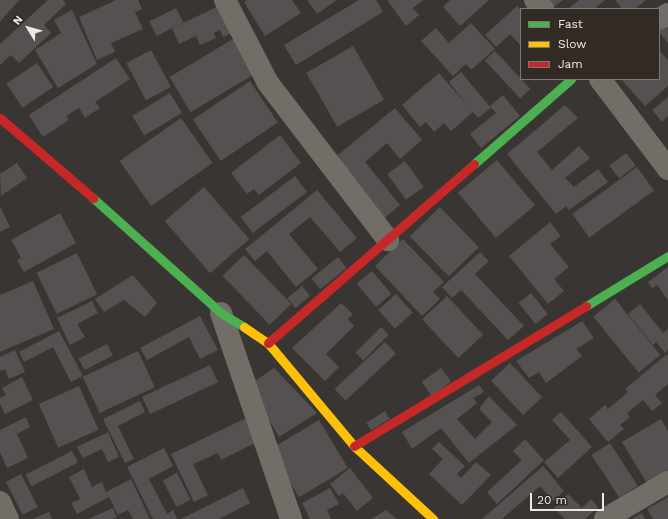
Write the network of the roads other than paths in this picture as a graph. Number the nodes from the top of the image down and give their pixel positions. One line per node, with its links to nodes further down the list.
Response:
1 (225, 0): 8 (street)
2 (535, 0): 3 (street)
3 (542, 8)
4 (570, 80): 8 (street)
5 (601, 80): 7 (street)
6 (0, 118): 10 (street)
7 (668, 169)
8 (388, 240): 11 (street)
9 (668, 256): 12 (street)
10 (221, 313): 11 (street); 16 (street)
11 (268, 343): 12 (street)
12 (354, 446): 17 (street)
13 (668, 482): 18 (street)
14 (0, 502): 15 (street)
15 (8, 519)
16 (292, 519)
17 (433, 519)
18 (605, 519)

